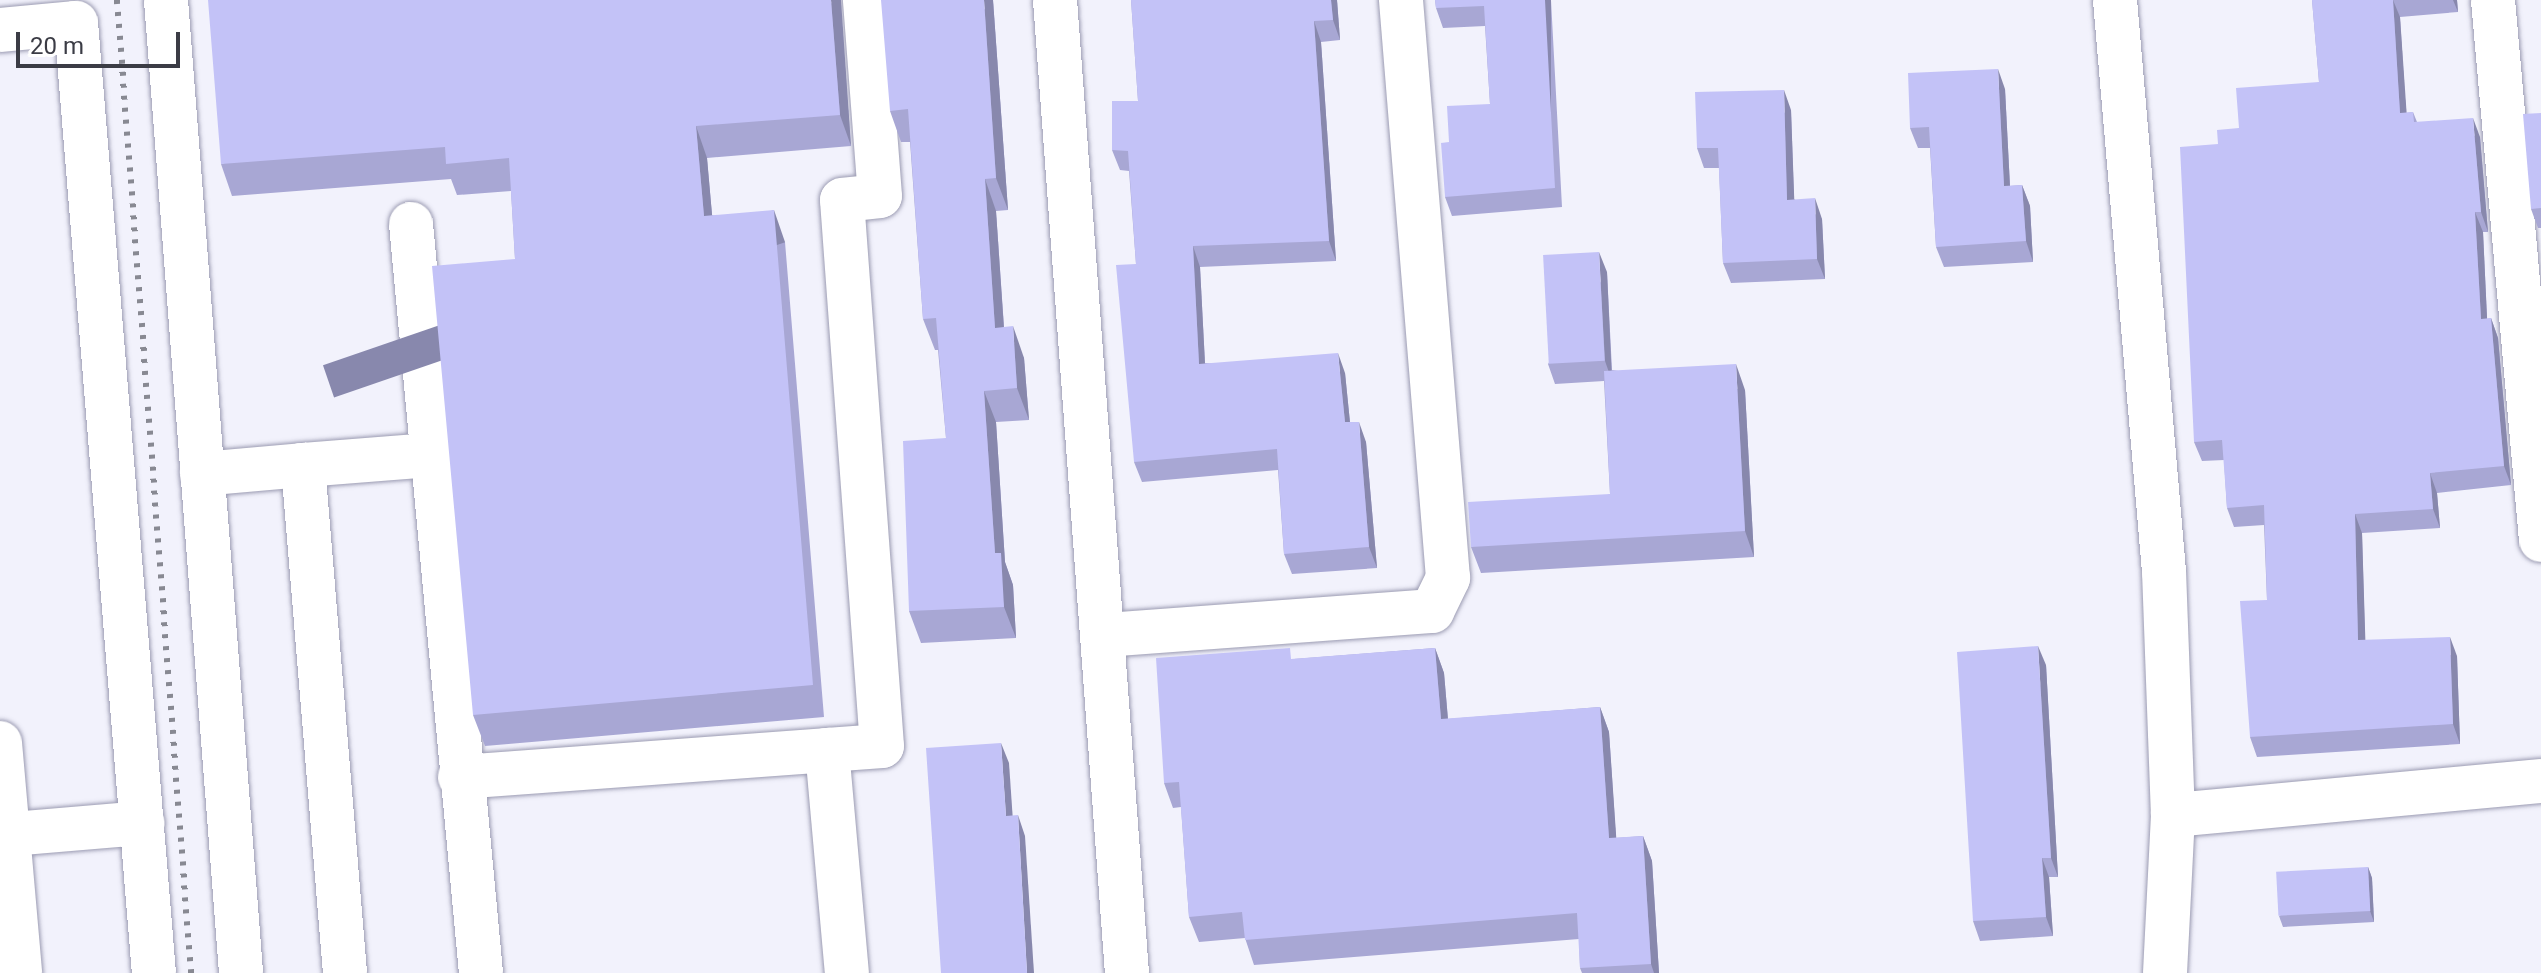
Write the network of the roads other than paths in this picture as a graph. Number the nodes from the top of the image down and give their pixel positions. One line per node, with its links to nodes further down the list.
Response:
1 (166, 0): 11 (street)
2 (865, 0): 16 (street)
3 (1055, 0): 14 (street)
4 (1401, 0): 14 (street)
5 (2115, 0): 19 (street)
6 (2493, 0): 12 (street)
7 (0, 30): 20 (street)
8 (411, 224): 9 (street)
9 (431, 455): 10 (street); 17 (street)
10 (303, 465): 11 (street); 25 (street)
11 (202, 474): 24 (street)
12 (2539, 490): 13 (street)
13 (2541, 540)
14 (1105, 635): 28 (street)
15 (0, 743): 21 (street)
16 (827, 750): 17 (street); 27 (street)
17 (460, 777): 26 (street)
18 (2541, 781): 19 (street)
19 (2173, 815): 29 (street)
20 (142, 823): 21 (street); 23 (street)
21 (4, 834): 22 (street)
22 (20, 973)
23 (154, 973)
24 (241, 973)
25 (345, 973)
26 (481, 973)
27 (847, 973)
28 (1127, 973)
29 (2165, 973)

